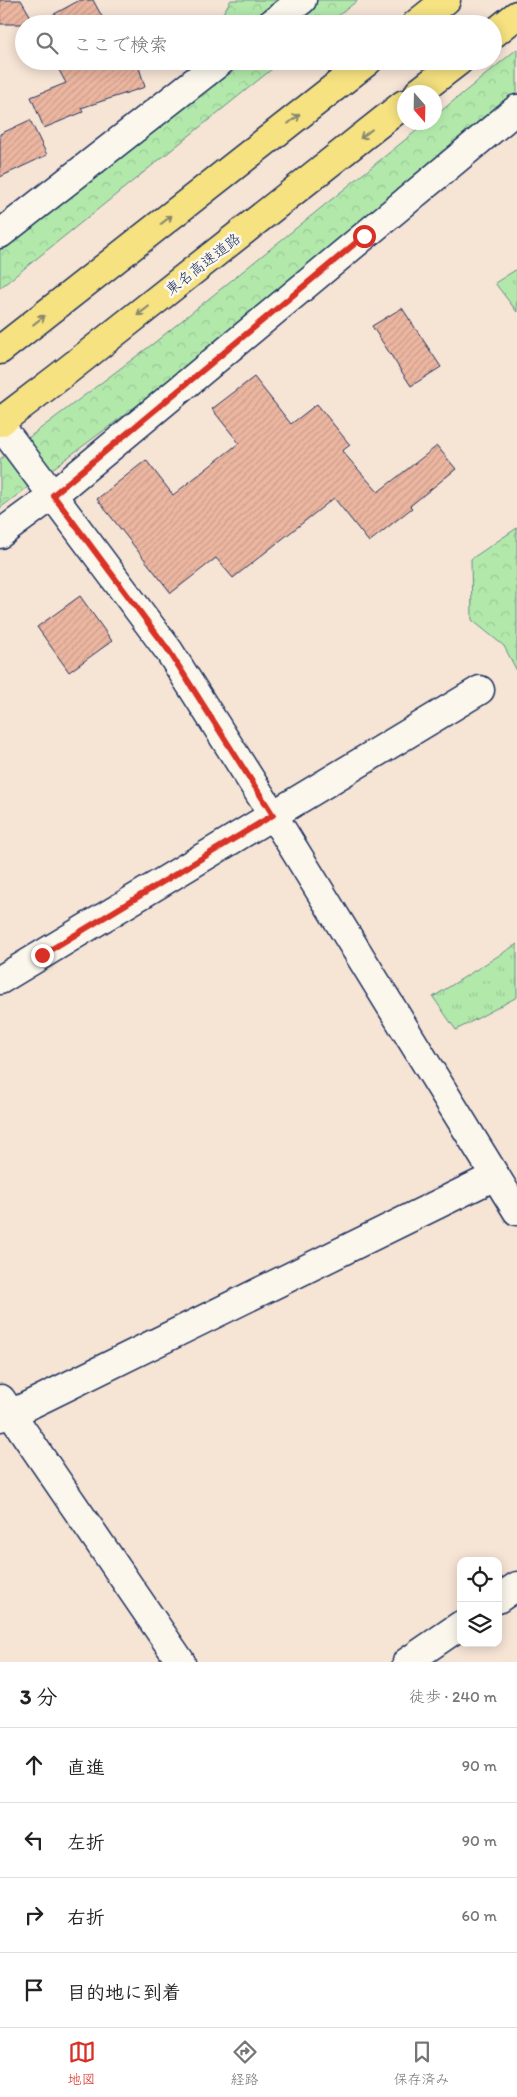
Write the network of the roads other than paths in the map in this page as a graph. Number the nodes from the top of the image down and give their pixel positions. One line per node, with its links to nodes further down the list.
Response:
1 (302, 0): 3 (street)
2 (446, 0): 4 (highway)
3 (282, 15)
4 (427, 15)
5 (517, 15): 6 (highway)
6 (502, 27)
7 (210, 70): 13 (street)
8 (357, 70): 14 (highway, one-way to 8)
9 (447, 70): 10 (highway)
10 (428, 85)
11 (517, 109): 16 (street)
12 (397, 110): 15 (highway, 東名高速道路, one-way to 15)
13 (0, 234)
14 (0, 350)
15 (0, 423): 16 (street)
16 (48, 487): 17 (street); 19 (street)
17 (0, 534)
18 (480, 690): 19 (street)
19 (273, 815): 20 (street); 21 (street)
20 (0, 980)
21 (495, 1176): 22 (street); 23 (street)
22 (517, 1211)
23 (4, 1410): 27 (street)
24 (517, 1586): 25 (street)
25 (502, 1595)
26 (457, 1627): 28 (street)
27 (181, 1662)
28 (407, 1662)

